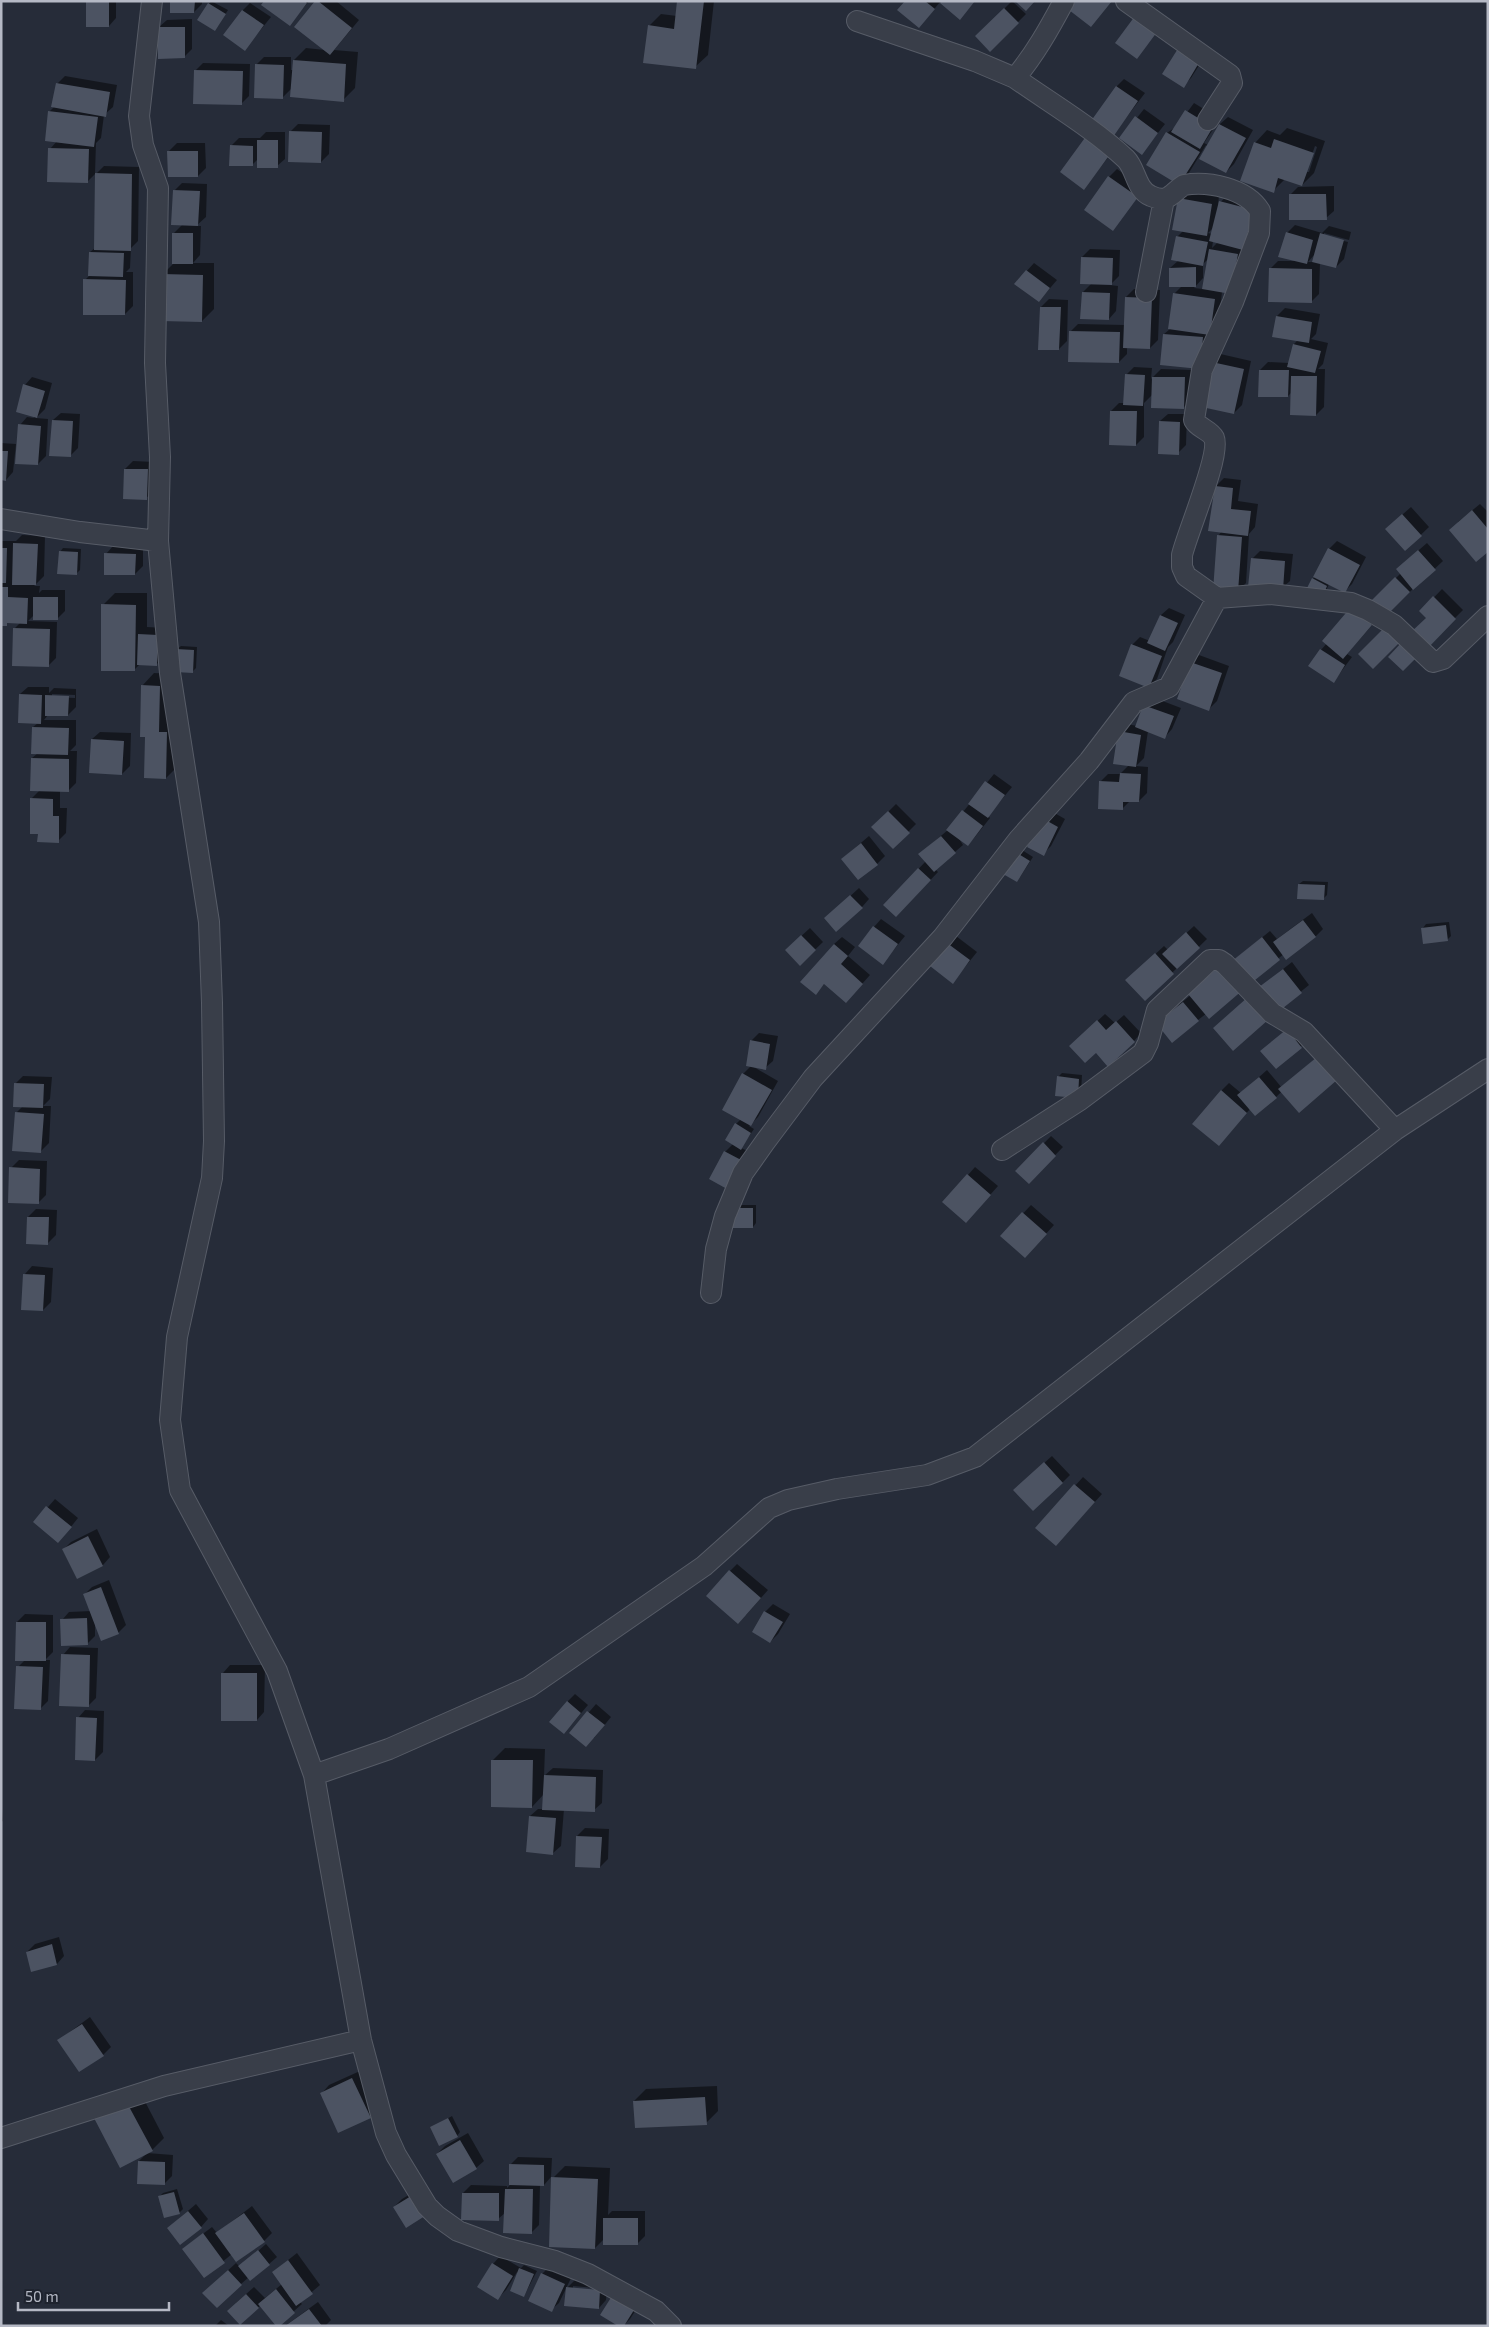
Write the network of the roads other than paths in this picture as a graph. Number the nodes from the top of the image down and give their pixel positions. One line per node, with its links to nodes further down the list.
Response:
1 (152, 1): 10 (street)
2 (1064, 1): 5 (street)
3 (1126, 1): 6 (street)
4 (857, 21): 5 (street)
5 (1015, 78): 7 (street)
6 (1208, 120)
7 (1164, 199): 8 (street); 11 (street)
8 (1146, 292)
9 (1, 519): 10 (street)
10 (158, 541): 17 (street)
11 (1217, 598): 12 (street); 16 (street)
12 (1488, 616)
13 (1488, 1069): 14 (street)
14 (1395, 1130): 15 (street); 17 (street)
15 (1002, 1150)
16 (711, 1293)
17 (314, 1775): 18 (street)
18 (361, 2040): 19 (street); 20 (street)
19 (1, 2138)
20 (671, 2326)

